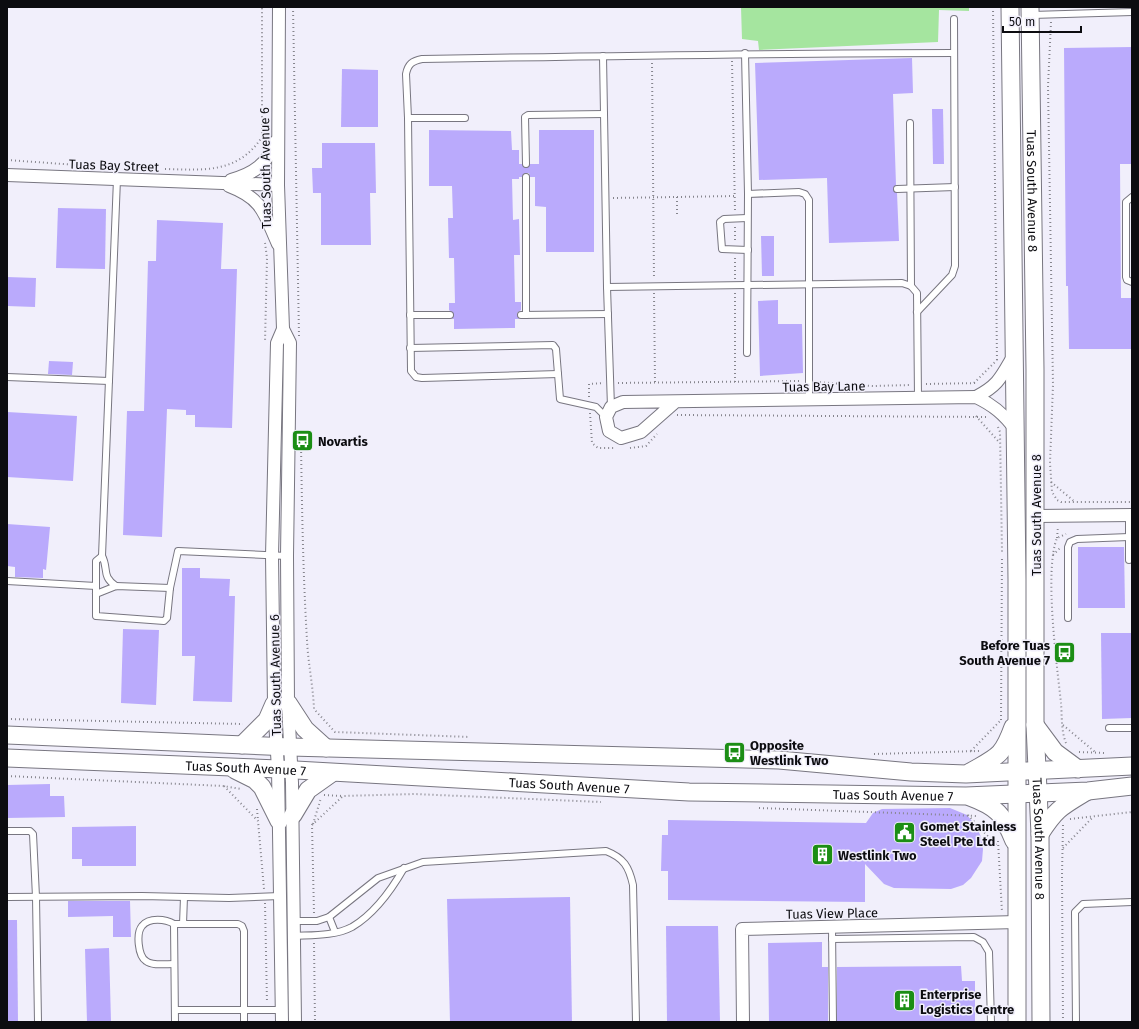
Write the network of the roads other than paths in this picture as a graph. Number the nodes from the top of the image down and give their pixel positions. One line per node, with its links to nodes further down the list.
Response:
1 (279, 7): 14 (street, Tuas South Avenue 6)
2 (1010, 7): 41 (street, Tuas South Avenue 8)
3 (1063, 10): 4 (lane); 5 (lane)
4 (1030, 11): 53 (street, Tuas South Avenue 8)
5 (1132, 12)
6 (954, 19): 8 (lane)
7 (745, 53): 8 (lane); 9 (lane); 24 (lane)
8 (954, 53): 21 (lane)
9 (603, 56): 10 (lane); 11 (lane)
10 (604, 114): 15 (lane); 33 (lane)
11 (408, 118): 12 (lane); 36 (lane)
12 (465, 118)
13 (910, 123): 23 (lane)
14 (278, 136): 19 (street, Tuas Bay Street); 20 (street, Tuas South Avenue 6)
15 (526, 164)
16 (7, 175): 18 (street, Tuas Bay Street)
17 (526, 177): 35 (lane)
18 (117, 179): 19 (street, Tuas Bay Street); 44 (lane)
19 (220, 183): 20 (street, Tuas Bay Street); 27 (street, Tuas Bay Street)
20 (278, 185): 27 (street, Tuas South Avenue 6)
21 (955, 187): 23 (lane); 34 (lane)
22 (897, 189): 23 (lane)
23 (911, 189): 32 (lane)
24 (748, 194): 26 (lane); 30 (lane)
25 (1132, 197): 29 (lane)
26 (748, 218): 28 (lane); 28 (lane)
27 (280, 248): 38 (street, Tuas South Avenue 6)
28 (748, 250): 31 (lane)
29 (1132, 282)
30 (809, 284): 31 (lane); 32 (lane); 47 (lane)
31 (748, 285): 33 (lane); 40 (lane)
32 (911, 286): 34 (lane)
33 (607, 287): 35 (lane)
34 (917, 312): 45 (lane)
35 (608, 314): 49 (lane)
36 (410, 315): 37 (lane); 39 (lane)
37 (450, 315)
38 (283, 329): 56 (street, Tuas South Avenue 6); 57 (street, Tuas South Avenue 6)
39 (410, 348): 42 (lane); 42 (lane)
40 (747, 353)
41 (1015, 353): 46 (street); 51 (street, Tuas South Avenue 8)
42 (558, 374): 50 (lane)
43 (7, 378): 44 (lane)
44 (109, 381): 55 (lane)
45 (918, 398): 46 (street, Tuas Bay Lane); 47 (street, Tuas Bay Lane)
46 (976, 398): 51 (street, Tuas Bay Lane)
47 (809, 400): 48 (street, Tuas Bay Lane)
48 (674, 403): 49 (street, Tuas Bay Lane); 50 (street)
49 (612, 407): 50 (street)
50 (606, 417)
51 (1015, 429): 66 (street, Tuas South Avenue 8)
52 (1130, 515): 53 (street); 54 (lane)
53 (1036, 516): 67 (street, Tuas South Avenue 8)
54 (1129, 538): 58 (lane); 64 (lane)
55 (102, 556): 60 (lane); 61 (lane)
56 (272, 556): 57 (lane); 62 (lane); 65 (street, Tuas South Avenue 6)
57 (287, 556): 65 (street, Tuas South Avenue 6)
58 (1129, 560)
59 (7, 581): 60 (lane)
60 (96, 586): 63 (lane)
61 (116, 586): 62 (lane); 63 (lane)
62 (170, 588): 63 (lane)
63 (96, 594)
64 (1068, 618)
65 (281, 704): 71 (street); 72 (street, Tuas South Avenue 6); 73 (street)
66 (1009, 718): 80 (street, Tuas South Avenue 8); 82 (street)
67 (1035, 725): 77 (street); 79 (street, Tuas South Avenue 8)
68 (1108, 728): 69 (lane)
69 (1132, 728)
70 (7, 735): 71 (street, Tuas South Avenue 7)
71 (242, 745): 72 (street, Tuas South Avenue 7)
72 (283, 747): 73 (street, Tuas South Avenue 7); 78 (street, Tuas South Avenue 6)
73 (326, 748): 82 (street, Tuas South Avenue 7)
74 (7, 758): 76 (street, Tuas South Avenue 7)
75 (1132, 766): 77 (street, Tuas South Avenue 7)
76 (232, 768): 78 (street, Tuas South Avenue 7); 88 (street)
77 (1078, 769): 79 (street, Tuas South Avenue 7)
78 (285, 770): 81 (street, Tuas South Avenue 7); 88 (street, Tuas South Avenue 6)
79 (1037, 771): 80 (street, Tuas South Avenue 7); 85 (street, Tuas South Avenue 8)
80 (1016, 772): 82 (street, Tuas South Avenue 7); 86 (street, Tuas South Avenue 8)
81 (332, 773): 87 (street, Tuas South Avenue 7); 88 (street)
82 (966, 774)
83 (1132, 786): 84 (street, Tuas South Avenue 7)
84 (1088, 791): 85 (street, Tuas South Avenue 7); 90 (street)
85 (1038, 792): 86 (street, Tuas South Avenue 7); 90 (street, Tuas South Avenue 8)
86 (1016, 793): 87 (street, Tuas South Avenue 7); 91 (street, Tuas South Avenue 8)
87 (966, 796): 91 (street)
88 (286, 818): 93 (street, Tuas South Avenue 6); 99 (street, Tuas South Avenue 6)
89 (7, 831): 95 (lane)
90 (1040, 834): 120 (street, Tuas South Avenue 8)
91 (1016, 846): 100 (street, Tuas South Avenue 8)
92 (404, 868): 98 (lane); 103 (lane); 115 (lane)
93 (280, 896): 96 (lane); 109 (street, Tuas South Avenue 6)
94 (7, 897): 95 (lane)
95 (36, 897): 96 (lane); 110 (lane)
96 (184, 897): 102 (lane)
97 (1132, 902): 121 (lane)
98 (330, 917): 99 (lane); 103 (lane)
99 (294, 921): 105 (street, Tuas South Avenue 6)
100 (1016, 922): 104 (street, Tuas View Place); 119 (street, Tuas South Avenue 8)
101 (174, 924): 102 (lane); 106 (lane); 106 (lane)
102 (183, 924): 107 (lane)
103 (335, 932): 105 (lane)
104 (832, 933): 116 (street, Tuas View Place); 117 (lane); 118 (lane)
105 (294, 936): 114 (street, Tuas South Avenue 6)
106 (174, 964): 108 (lane)
107 (244, 1009): 108 (lane); 109 (lane); 112 (lane)
108 (175, 1010): 111 (lane)
109 (281, 1010): 113 (street, Tuas South Avenue 6)
110 (38, 1022)
111 (175, 1022)
112 (244, 1022)
113 (282, 1022)
114 (295, 1022)
115 (636, 1022)
116 (742, 1022)
117 (833, 1022)
118 (991, 1022)
119 (1017, 1022)
120 (1041, 1022)
121 (1076, 1022)

